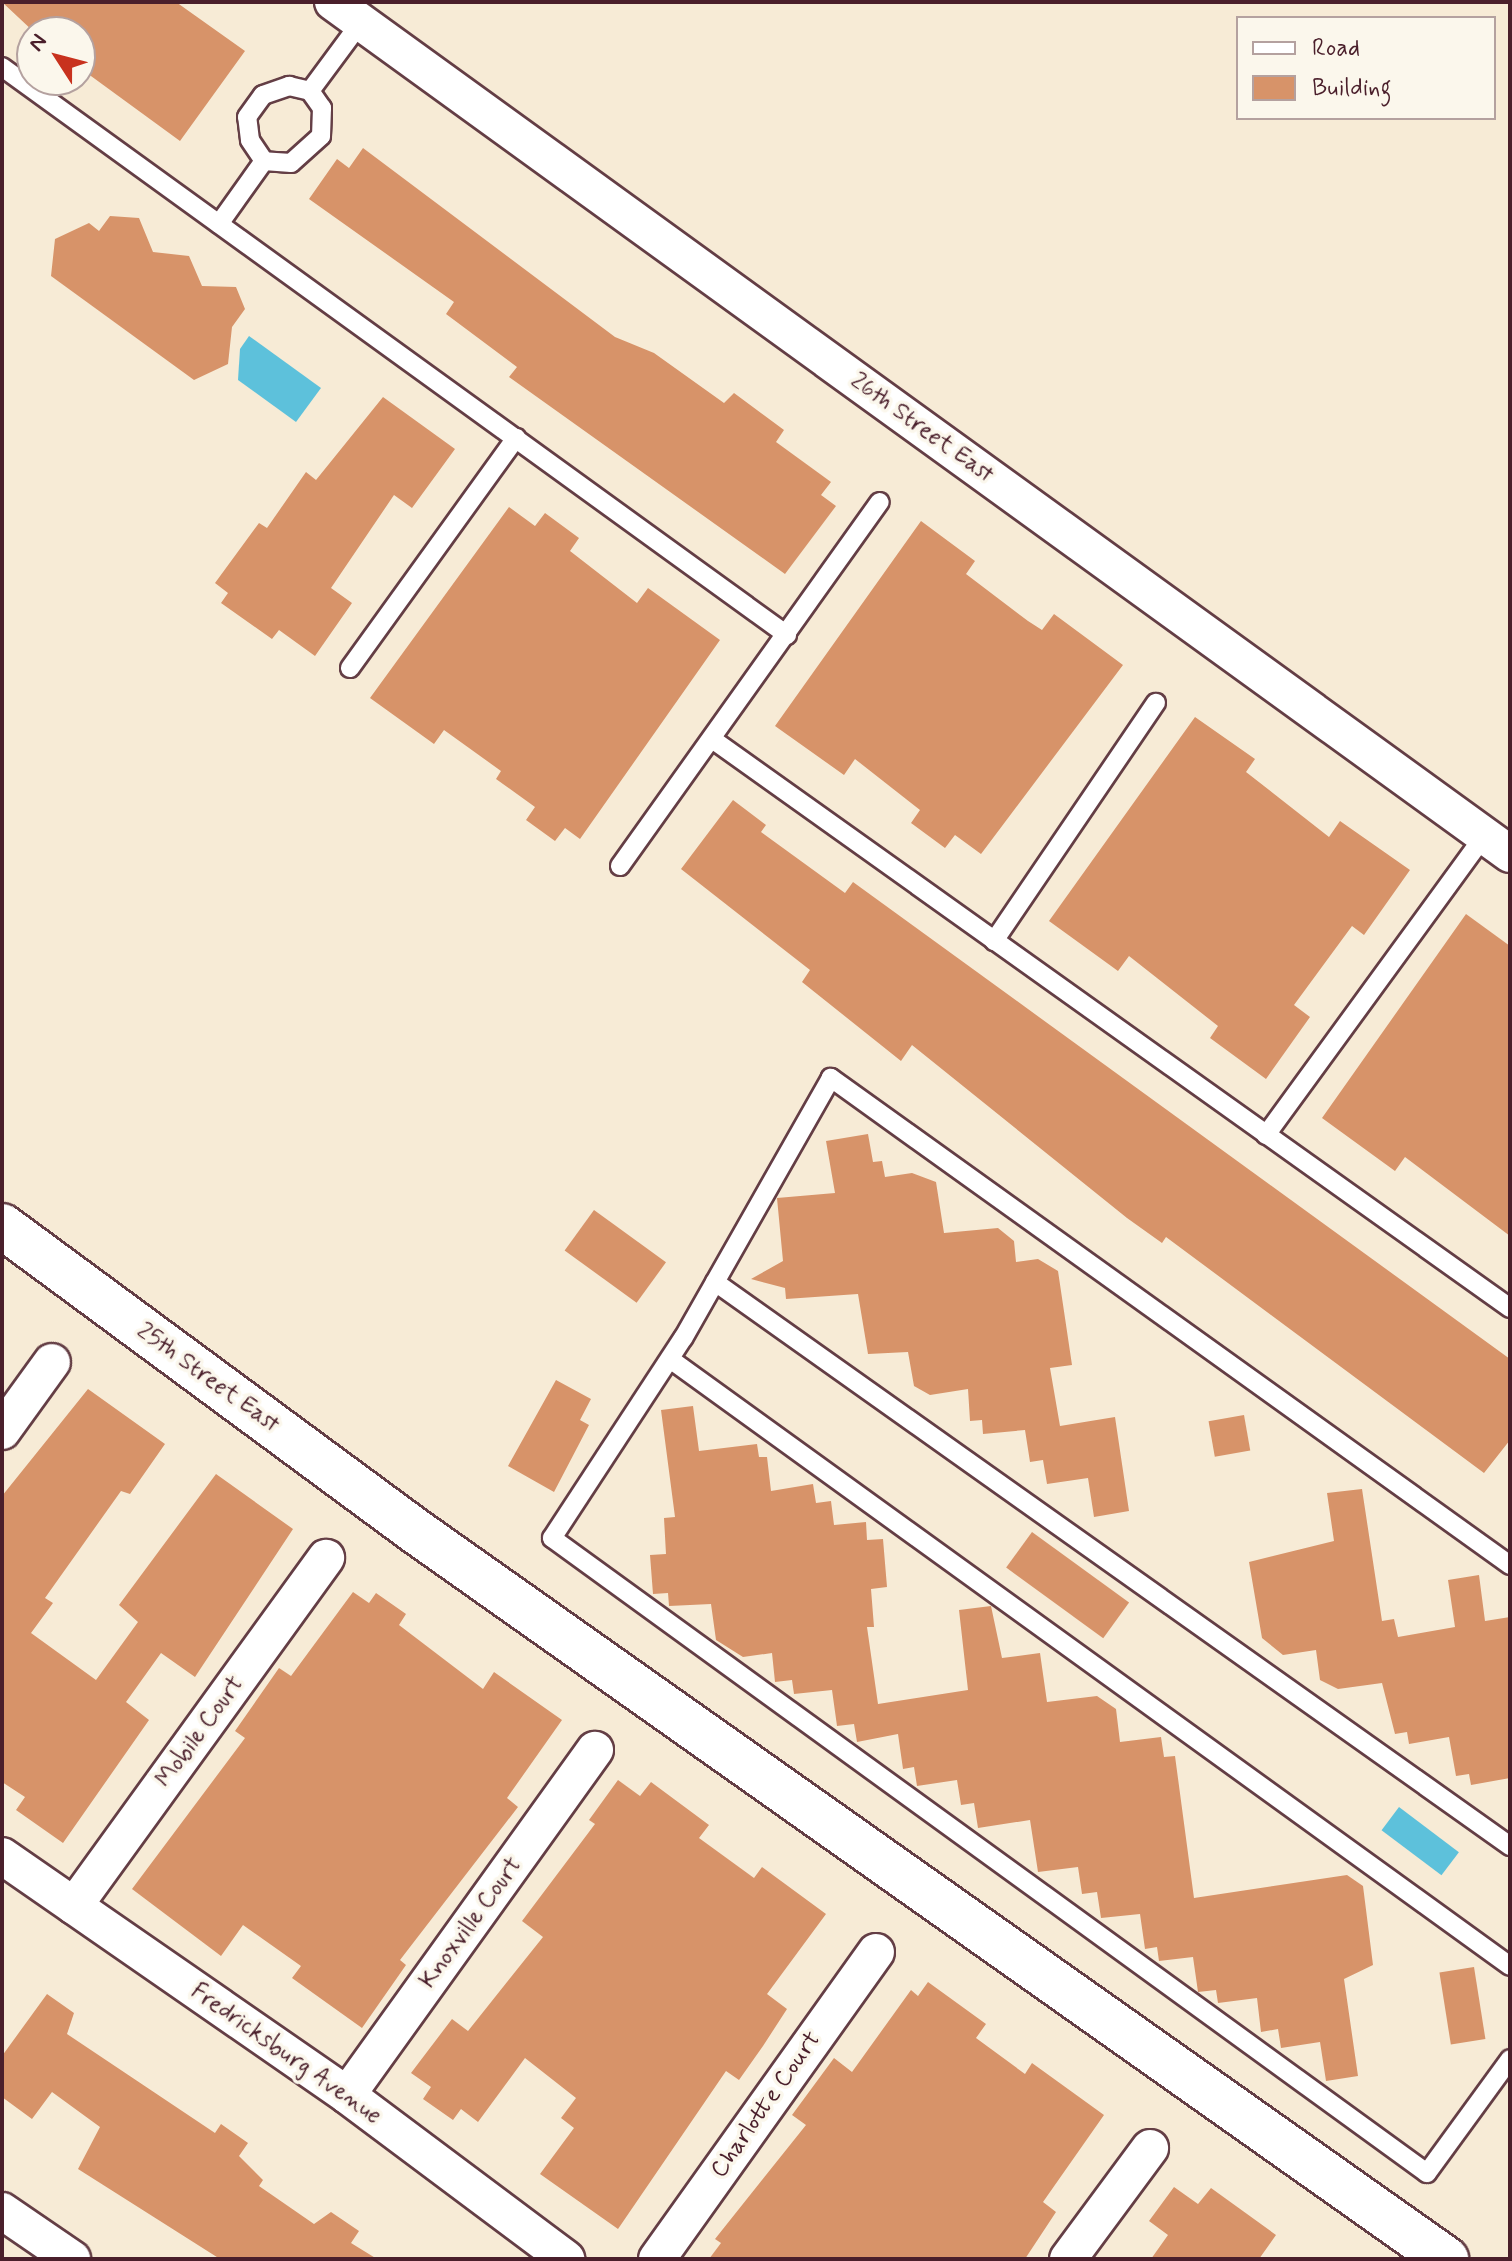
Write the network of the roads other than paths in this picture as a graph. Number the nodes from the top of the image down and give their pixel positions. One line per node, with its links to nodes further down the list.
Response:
1 (347, 12): 3 (lane); 12 (street, 26th Street East)
2 (2, 67): 5 (lane)
3 (310, 91): 4 (lane); 4 (lane)
4 (264, 161): 5 (lane)
5 (219, 224): 6 (lane)
6 (516, 438): 8 (lane); 9 (lane)
7 (880, 502): 8 (lane)
8 (787, 635): 11 (lane)
9 (350, 668)
10 (1156, 703): 14 (lane)
11 (712, 739): 13 (lane); 14 (lane)
12 (1497, 845): 15 (lane)
13 (620, 866)
14 (994, 941): 15 (lane)
15 (1266, 1135): 18 (lane)
16 (2, 1226): 34 (street, 25th Street East)
17 (715, 1282): 19 (lane); 23 (lane); 25 (lane)
18 (1510, 1308)
19 (670, 1359): 29 (lane); 30 (lane)
20 (52, 1362): 21 (street)
21 (2, 1431)
22 (326, 1558): 27 (street, Mobile Court)
23 (1510, 1565)
24 (595, 1750): 31 (street, Knoxville Court)
25 (1510, 1846)
26 (2, 1856): 27 (street, Fredricksburg Avenue)
27 (74, 1906): 31 (street, Fredricksburg Avenue)
28 (876, 1952): 37 (street, Charlotte Court)
29 (1510, 1966)
30 (1510, 2059)
31 (347, 2095): 36 (street, Fredricksburg Avenue)
32 (1150, 2148): 38 (street)
33 (2, 2211): 35 (street)
34 (1440, 2255)
35 (72, 2259)
36 (566, 2259)
37 (657, 2259)
38 (1068, 2259)

